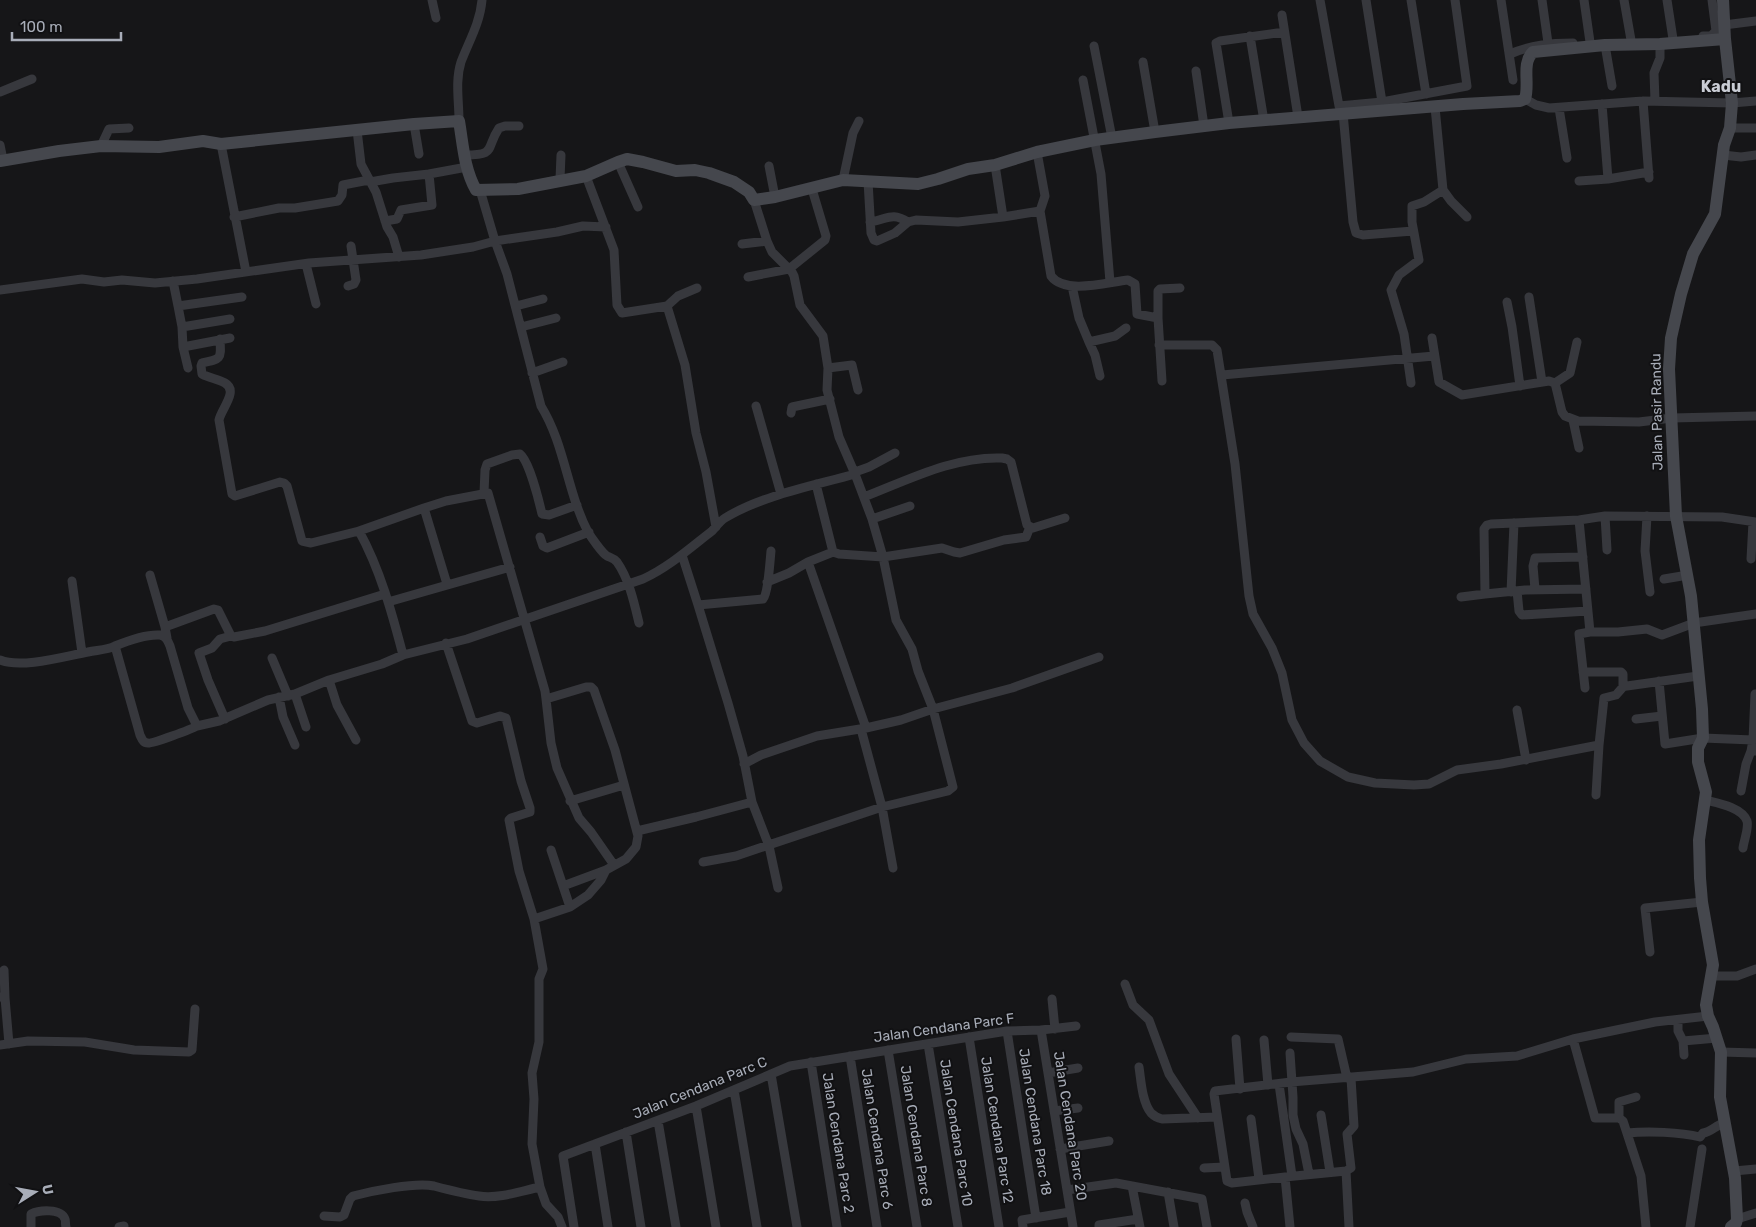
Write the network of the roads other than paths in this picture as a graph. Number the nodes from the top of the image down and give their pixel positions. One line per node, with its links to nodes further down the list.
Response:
1 (432, 0): 15 (street)
2 (482, 0): 48 (street)
3 (1320, 0): 41 (street)
4 (1366, 0): 41 (street)
5 (1411, 0): 36 (street)
6 (1455, 0): 36 (street)
7 (1501, 0): 28 (street)
8 (1542, 0): 24 (street)
9 (1584, 0): 23 (street)
10 (1624, 0): 22 (street)
11 (1667, 0): 20 (street)
12 (1712, 0): 20 (street)
13 (1723, 0): 17 (street, Jalan Pasir Randu)
14 (1282, 15): 18 (street)
15 (436, 18)
16 (1756, 21): 17 (street)
17 (1724, 25): 21 (street, Jalan Pasir Randu)
18 (1284, 32): 19 (street); 47 (street)
19 (1250, 36): 49 (street); 51 (street)
20 (1673, 39): 22 (street)
21 (1725, 39): 25 (street); 42 (street, Jalan Pasir Randu)
22 (1631, 40): 23 (street)
23 (1590, 42): 24 (street)
24 (1548, 43): 28 (street)
25 (1660, 44): 26 (street); 39 (street)
26 (1605, 45): 34 (street); 37 (street)
27 (1094, 46): 60 (street)
28 (1510, 54): 33 (street)
29 (1143, 62): 59 (street)
30 (1196, 71): 54 (street)
31 (32, 80): 35 (street)
32 (1083, 80): 61 (street)
33 (1513, 80)
34 (1612, 86)
35 (0, 92)
36 (1426, 94): 41 (street)
37 (1525, 99): 44 (street); 45 (street)
38 (1643, 101): 39 (street); 43 (street); 78 (street)
39 (1655, 101): 42 (street)
40 (1756, 101): 42 (street)
41 (1382, 102)
42 (1732, 102): 56 (street, Jalan Pasir Randu)
43 (1602, 104): 45 (street); 78 (street)
44 (1435, 107): 46 (street); 86 (street)
45 (1558, 108): 70 (street)
46 (1342, 113): 47 (street); 98 (street)
47 (1298, 117): 49 (street)
48 (459, 120): 52 (street); 72 (street)
49 (1264, 120): 51 (street)
50 (859, 121): 80 (street)
51 (1229, 123): 54 (street)
52 (414, 124): 58 (street); 66 (street)
53 (520, 126): 72 (street)
54 (1204, 126): 59 (street)
55 (129, 128): 64 (street)
56 (1730, 128): 57 (street); 68 (street, Jalan Pasir Randu)
57 (1756, 128)
58 (358, 130): 62 (street); 81 (street)
59 (1155, 132): 60 (street)
60 (1112, 138): 61 (street)
61 (1095, 140): 65 (street); 110 (street)
62 (221, 144): 64 (street); 92 (street)
63 (0, 145): 71 (street)
64 (101, 146): 71 (street)
65 (1037, 152): 74 (street); 90 (street)
66 (419, 154)
67 (561, 155): 79 (street)
68 (1723, 155): 69 (street); 155 (street, Jalan Pasir Randu)
69 (1756, 155)
70 (1567, 158)
71 (1, 161)
72 (466, 161): 76 (street); 85 (street)
73 (618, 162): 77 (street); 88 (street); 89 (street)
74 (996, 165): 82 (street); 93 (street)
75 (768, 166): 87 (street)
76 (429, 174): 81 (street); 94 (street)
77 (586, 176): 79 (street); 97 (street)
78 (1608, 179): 83 (street)
79 (560, 180): 85 (street)
80 (843, 180): 82 (street); 84 (street)
81 (370, 181): 92 (street); 94 (street)
82 (868, 181): 95 (street)
83 (1580, 181)
84 (812, 189): 87 (street); 106 (street)
85 (480, 190): 99 (street)
86 (1443, 190): 91 (street); 98 (street)
87 (775, 197): 88 (street)
88 (754, 200): 100 (street)
89 (638, 207)
90 (1040, 211): 93 (street); 112 (street)
91 (1467, 216)
92 (234, 217): 107 (street)
93 (1003, 217): 96 (street)
94 (385, 221): 103 (street)
95 (870, 222): 96 (street); 96 (street)
96 (908, 222)
97 (606, 227): 99 (street); 123 (street)
98 (1413, 231): 138 (street)
99 (495, 241): 103 (street); 122 (street)
100 (766, 242): 101 (street); 106 (street)
101 (742, 244)
102 (350, 246): 104 (street)
103 (399, 257): 104 (street)
104 (354, 260): 105 (street); 111 (street)
105 (306, 264): 107 (street); 120 (street)
106 (789, 268): 108 (street); 141 (street)
107 (246, 272): 109 (street)
108 (748, 277)
109 (173, 282): 115 (street); 121 (street)
110 (1110, 282): 112 (street); 125 (street)
111 (348, 286)
112 (1072, 286): 133 (street)
113 (697, 288): 123 (street)
114 (1180, 288): 125 (street)
115 (0, 290)
116 (242, 297): 121 (street)
117 (1530, 297): 146 (street)
118 (543, 299): 122 (street)
119 (1507, 302): 149 (street)
120 (316, 304)
121 (178, 306): 127 (street)
122 (516, 306): 128 (street)
123 (667, 306): 175 (street)
124 (556, 318): 128 (street)
125 (1158, 318): 135 (street)
126 (230, 319): 127 (street)
127 (182, 327): 136 (street)
128 (521, 328): 142 (street)
129 (1126, 328): 133 (street)
130 (230, 338): 132 (street)
131 (1432, 338): 137 (street)
132 (220, 339): 136 (street); 177 (street)
133 (1089, 342): 144 (street)
134 (1576, 342): 147 (street)
135 (1159, 345): 143 (street); 145 (street)
136 (183, 347): 140 (street)
137 (1434, 356): 138 (street); 149 (street)
138 (1408, 358): 143 (street); 148 (street)
139 (563, 362): 142 (street)
140 (188, 368)
141 (828, 368): 150 (street); 151 (street)
142 (532, 373): 164 (street)
143 (1222, 375): 243 (street)
144 (1100, 376)
145 (1162, 381)
146 (1542, 382): 147 (street); 149 (street)
147 (1555, 383): 156 (street)
148 (1411, 384)
149 (1520, 386)
150 (858, 390)
151 (830, 399): 153 (street); 159 (street)
152 (756, 406): 162 (street)
153 (791, 413)
154 (1756, 416): 155 (street)
155 (1672, 418): 156 (street); 169 (street, Jalan Pasir Randu)
156 (1573, 420): 157 (street)
157 (1579, 448)
158 (895, 453): 159 (street)
159 (855, 473): 160 (street); 163 (street)
160 (816, 484): 162 (street); 182 (street)
161 (484, 493): 164 (street); 166 (street); 188 (street)
162 (781, 494): 175 (street)
163 (864, 497): 171 (street); 176 (street)
164 (577, 505): 178 (street)
165 (910, 506): 171 (street)
166 (424, 508): 177 (street); 195 (street)
167 (1605, 516): 168 (street); 172 (street); 180 (street)
168 (1647, 516): 169 (street); 199 (street)
169 (1676, 516): 173 (street); 190 (street, Jalan Pasir Randu)
170 (1065, 518): 176 (street)
171 (872, 519): 184 (street)
172 (1579, 520): 174 (street); 185 (street)
173 (1755, 522): 186 (street)
174 (1514, 523): 198 (street); 200 (street)
175 (716, 527): 183 (street)
176 (1030, 528): 184 (street)
177 (359, 531): 202 (street)
178 (589, 532): 179 (street); 194 (street)
179 (540, 537)
180 (1608, 550)
181 (771, 551): 193 (street)
182 (833, 552): 184 (street); 187 (street)
183 (682, 555): 194 (street); 203 (street)
184 (883, 557): 229 (street)
185 (1583, 557): 196 (street); 197 (street)
186 (1751, 559)
187 (808, 562): 193 (street); 236 (street)
188 (510, 567): 195 (street); 206 (street)
189 (150, 575): 209 (street)
190 (1688, 575): 191 (street); 208 (street, Jalan Pasir Randu)
191 (1664, 578)
192 (72, 581): 215 (street)
193 (767, 582): 203 (street)
194 (628, 583): 206 (street); 207 (street)
195 (447, 584): 202 (street)
196 (1586, 588): 197 (street); 204 (street)
197 (1535, 589): 198 (street)
198 (1514, 592): 200 (street); 204 (street)
199 (1650, 592)
200 (1485, 594): 201 (street)
201 (1461, 597)
202 (387, 598): 211 (street); 216 (street)
203 (698, 605): 244 (street)
204 (1588, 611): 210 (street)
205 (1756, 614): 208 (street)
206 (524, 619): 213 (street); 228 (street)
207 (639, 623)
208 (1694, 623): 210 (street); 221 (street, Jalan Pasir Randu)
209 (165, 626): 211 (street); 212 (street)
210 (1590, 632): 220 (street)
211 (231, 636): 232 (street)
212 (167, 638): 214 (street); 234 (street)
213 (446, 643): 216 (street); 263 (street)
214 (115, 646): 215 (street); 234 (street)
215 (82, 653): 219 (street)
216 (403, 655): 222 (street)
217 (1099, 657): 229 (street)
218 (272, 658): 227 (street)
219 (0, 660)
220 (1583, 672): 224 (street); 225 (street)
221 (1698, 676): 223 (street); 237 (street, Jalan Pasir Randu)
222 (329, 680): 227 (street); 238 (street)
223 (1659, 681): 224 (street); 231 (street)
224 (1623, 687): 241 (street)
225 (1585, 688)
226 (1755, 694): 239 (street)
227 (287, 696): 232 (street); 235 (street); 240 (street)
228 (546, 699): 245 (street); 248 (street)
229 (933, 708): 236 (street); 251 (street)
230 (1517, 710): 243 (street)
231 (1662, 716): 233 (street); 237 (street)
232 (225, 719): 234 (street)
233 (1636, 719)
234 (197, 726)
235 (306, 727)
236 (864, 728): 244 (street); 251 (street)
237 (1702, 738): 239 (street); 249 (street, Jalan Pasir Randu)
238 (356, 740)
239 (1753, 740): 242 (street)
240 (295, 745)
241 (1599, 745): 243 (street); 247 (street)
242 (1754, 751): 246 (street)
243 (1526, 760)
244 (744, 764): 250 (street)
245 (624, 784): 248 (street); 252 (street)
246 (1741, 791)
247 (1596, 795)
248 (570, 800): 257 (street)
249 (1705, 800): 254 (street); 261 (street, Jalan Pasir Randu)
250 (752, 802): 252 (street); 253 (street)
251 (882, 807): 253 (street); 258 (street)
252 (637, 830): 257 (street)
253 (769, 846): 256 (street); 260 (street)
254 (1742, 848)
255 (551, 850): 259 (street)
256 (703, 862)
257 (610, 867): 259 (street); 262 (street)
258 (893, 868)
259 (563, 886): 262 (street)
260 (778, 888)
261 (1702, 902): 264 (street); 267 (street, Jalan Pasir Randu)
262 (570, 907): 263 (street)
263 (534, 919): 331 (street)
264 (1650, 952)
265 (1756, 969): 267 (street)
266 (4, 970): 269 (street)
267 (1712, 976): 272 (street, Jalan Pasir Randu)
268 (1125, 984): 310 (street)
269 (3, 998): 286 (street)
270 (1052, 999): 275 (street)
271 (195, 1009): 286 (street)
272 (1708, 1016): 273 (street); 280 (street)
273 (1678, 1020): 282 (street); 284 (street)
274 (1076, 1026): 275 (street, Jalan Cendana Parc F)
275 (1055, 1029): 276 (street, Jalan Cendana Parc F)
276 (1041, 1030): 277 (street, Jalan Cendana Parc F); 297 (street, Jalan Cendana Parc 20)
277 (1007, 1031): 278 (street, Jalan Cendana Parc F); 338 (street, Jalan Cendana Parc 18)
278 (969, 1037): 285 (street, Jalan Cendana Parc F); 358 (street, Jalan Cendana Parc 12)
279 (1291, 1038): 298 (street)
280 (1717, 1038): 284 (street); 288 (street)
281 (1236, 1039): 302 (street)
282 (1573, 1039): 298 (street); 311 (street)
283 (1264, 1040): 301 (street)
284 (1683, 1041): 291 (street)
285 (928, 1044): 287 (street, Jalan Cendana Parc F); 357 (street, Jalan Cendana Parc 10)
286 (4, 1045)
287 (888, 1050): 292 (street, Jalan Cendana Parc F); 356 (street, Jalan Cendana Parc 8)
288 (1721, 1052): 290 (street); 314 (street)
289 (1290, 1053): 299 (street)
290 (1756, 1053)
291 (1684, 1055)
292 (850, 1056): 293 (street, Jalan Cendana Parc C); 355 (street, Jalan Cendana Parc 6)
293 (811, 1062): 296 (street, Jalan Cendana Parc C); 354 (street, Jalan Cendana Parc 2)
294 (1139, 1066): 310 (street)
295 (1078, 1068): 297 (street)
296 (771, 1074): 303 (street, Jalan Cendana Parc C); 353 (street)
297 (1048, 1074): 307 (street, Jalan Cendana Parc 20)
298 (1349, 1078): 299 (street); 324 (street)
299 (1291, 1082): 300 (street); 327 (street)
300 (1279, 1084): 301 (street); 328 (street)
301 (1268, 1085): 302 (street)
302 (1240, 1089): 309 (street)
303 (734, 1090): 305 (street, Jalan Cendana Parc C); 352 (street)
304 (1636, 1097): 311 (street)
305 (696, 1106): 313 (street, Jalan Cendana Parc C); 351 (street)
306 (1078, 1108): 307 (street)
307 (1054, 1111): 320 (street, Jalan Cendana Parc 20)
308 (1321, 1115): 326 (street)
309 (1217, 1117): 310 (street); 321 (street)
310 (1198, 1118)
311 (1619, 1118): 316 (street)
312 (1251, 1119): 329 (street)
313 (658, 1120): 315 (street, Jalan Cendana Parc C); 350 (street)
314 (1725, 1123): 316 (street); 325 (street)
315 (626, 1132): 318 (street, Jalan Cendana Parc C); 349 (street)
316 (1627, 1133): 366 (street)
317 (1109, 1141): 320 (street)
318 (595, 1144): 347 (street, Jalan Cendana Parc C); 348 (street)
319 (1702, 1148): 367 (street)
320 (1060, 1149): 332 (street, Jalan Cendana Parc 20)
321 (1224, 1167): 322 (street); 329 (street)
322 (1204, 1168)
323 (1756, 1169): 325 (street)
324 (1346, 1171): 326 (street); 365 (street)
325 (1734, 1171): 341 (street)
326 (1330, 1172): 327 (street)
327 (1309, 1174): 328 (street)
328 (1289, 1176): 329 (street); 364 (street)
329 (1260, 1179)
330 (1132, 1186): 332 (street); 333 (street); 339 (street)
331 (540, 1187): 337 (street); 346 (street)
332 (1067, 1190): 335 (street, Jalan Cendana Parc 20)
333 (1168, 1192): 361 (street); 362 (street)
334 (1245, 1203): 363 (street)
335 (1070, 1212): 338 (street); 359 (street, Jalan Cendana Parc 20)
336 (1756, 1213): 341 (street)
337 (324, 1216)
338 (1036, 1218): 340 (street)
339 (1139, 1223): 360 (street)
340 (1023, 1224)
341 (1735, 1224)
342 (124, 1226): 345 (street)
343 (31, 1227): 344 (street)
344 (66, 1227)
345 (119, 1227)
346 (562, 1227)
347 (574, 1227)
348 (608, 1227)
349 (641, 1227)
350 (676, 1227)
351 (716, 1227)
352 (756, 1227)
353 (796, 1227)
354 (837, 1227)
355 (877, 1227)
356 (917, 1227)
357 (958, 1227)
358 (999, 1227)
359 (1073, 1227)
360 (1099, 1227)
361 (1174, 1227)
362 (1207, 1227)
363 (1253, 1227)
364 (1290, 1227)
365 (1349, 1227)
366 (1646, 1227)
367 (1690, 1227)

